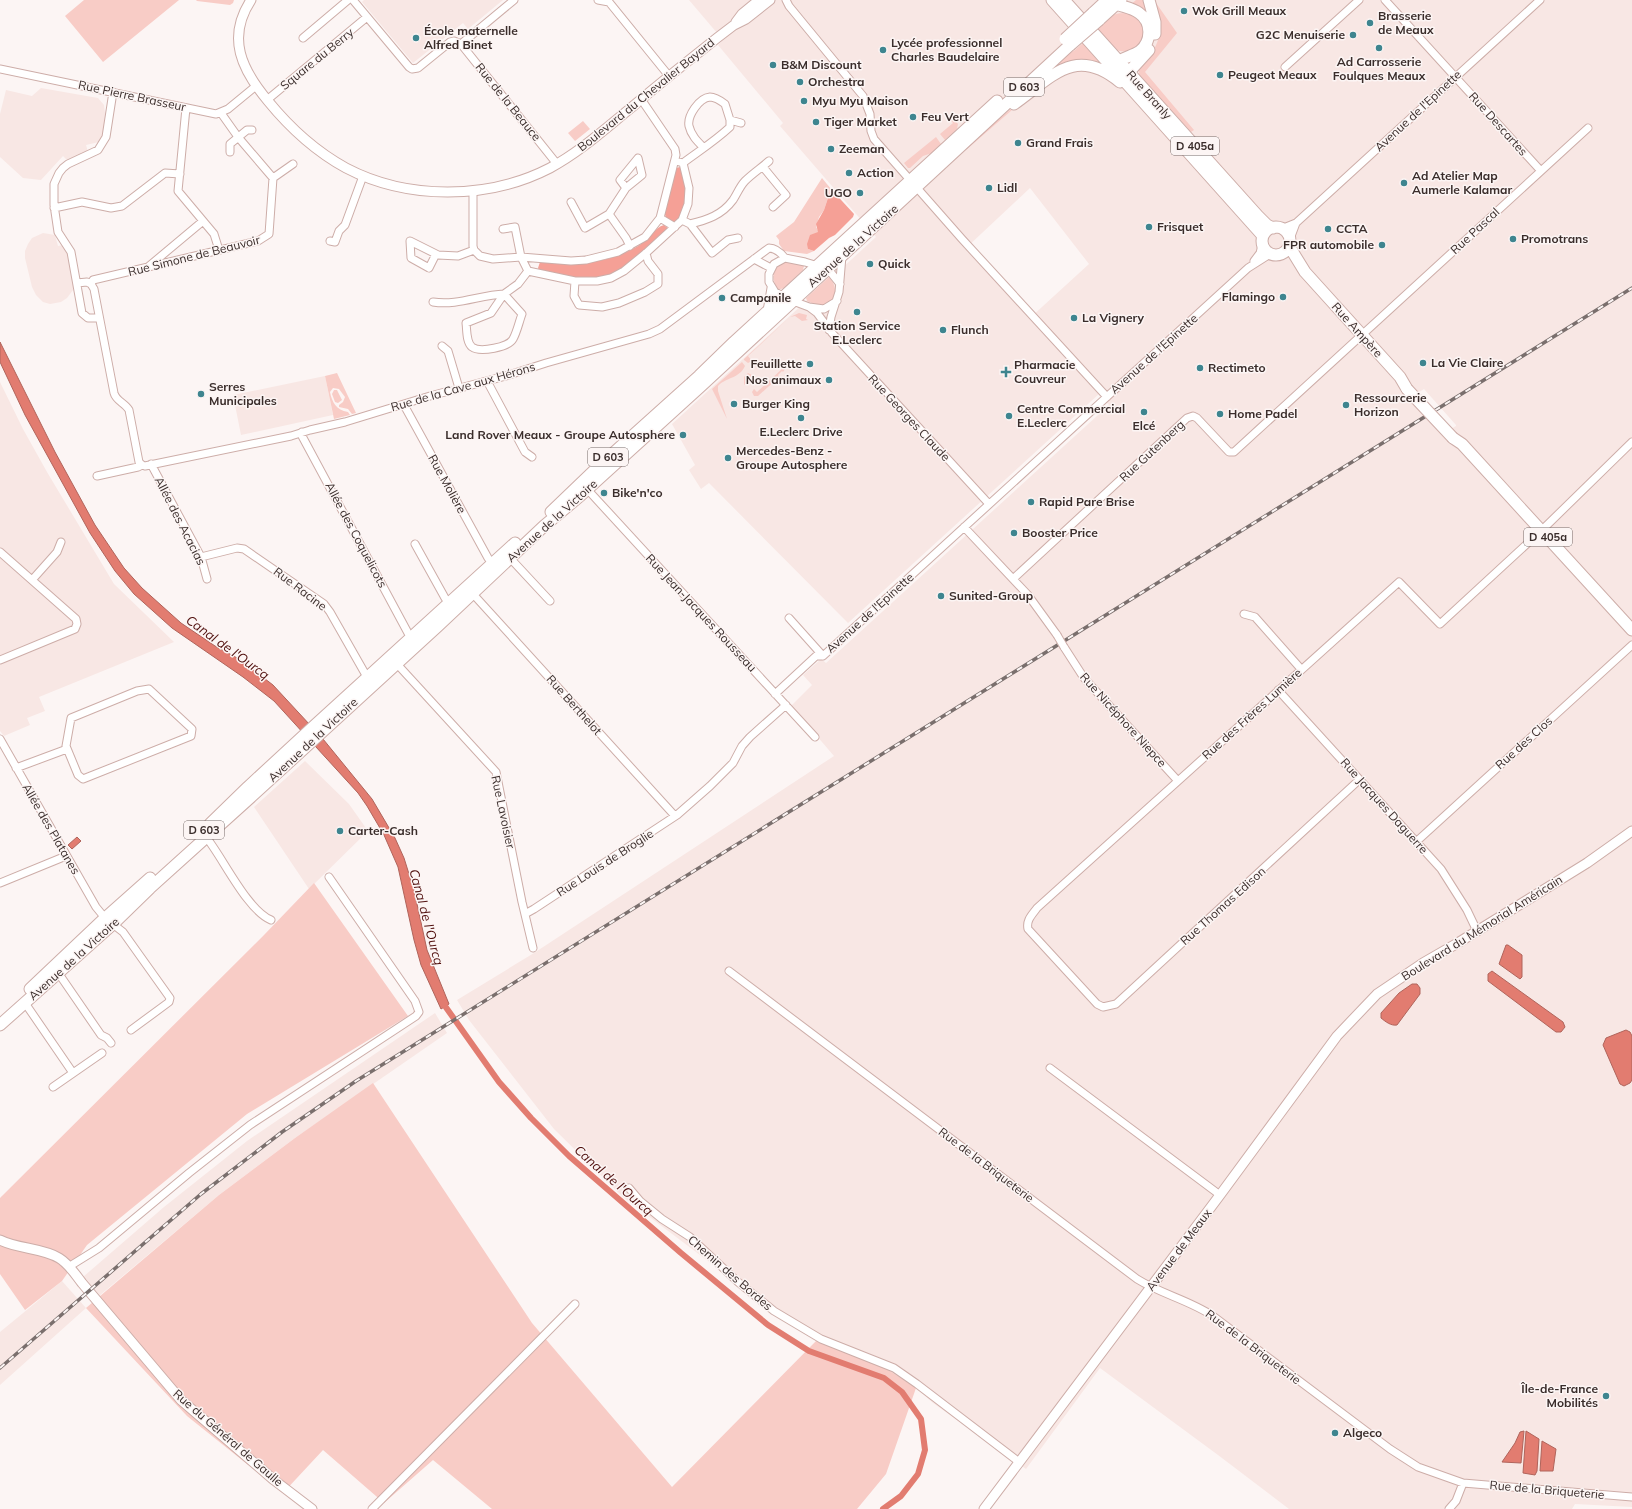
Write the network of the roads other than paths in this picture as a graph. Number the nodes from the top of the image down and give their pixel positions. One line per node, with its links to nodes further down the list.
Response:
1 (251, 0): 30 (street, Boulevard du Chevalier Bayard)
2 (348, 0): 21 (street)
3 (353, 0): 19 (street)
4 (514, 0): 23 (street)
5 (598, 0): 15 (street)
6 (759, 0): 20 (street, Boulevard du Chevalier Bayard)
7 (770, 0): 20 (street, Boulevard du Chevalier Bayard)
8 (779, 0): 17 (street)
9 (1052, 0): 18 (main road)
10 (1064, 0): 18 (main road)
11 (1149, 0): 27 (main road)
12 (1359, 0): 25 (street)
13 (1385, 0): 29 (street, Rue Descartes)
14 (1540, 0): 29 (street, Avenue de l'Epinette)
15 (610, 1): 28 (street)
16 (1115, 1): 22 (main road, Avenue de la Victoire / D 603, bridge); 24 (main road)
17 (787, 3): 54 (street)
18 (1072, 16): 24 (main road, Rue Branly / D 405a); 31 (main road, Rue Branly / D 405a)
19 (367, 17): 23 (street); 34 (street, Square du Berry)
20 (734, 25): 28 (street, Boulevard du Chevalier Bayard)
21 (303, 38)
22 (1067, 42): 41 (main road, Avenue de la Victoire / D 603); 54 (main road, Avenue de la Victoire / D 603)
23 (461, 44): 48 (street, Rue de la Beauce)
24 (1118, 62): 27 (main road, Rue Branly / D 405a)
25 (1285, 67)
26 (0, 69): 32 (street, Rue Pierre Brasseur)
27 (1128, 73): 67 (main road, Rue Branly / D 405a)
28 (669, 76): 33 (street, Boulevard du Chevalier Bayard)
29 (1455, 77): 50 (street, Rue Descartes); 64 (street, Avenue de l'Epinette)
30 (256, 86): 34 (street, Boulevard du Chevalier Bayard); 36 (street)
31 (1132, 90): 41 (main road); 70 (main road, Rue Branly / D 405a)
32 (113, 92): 35 (street, Rue Pierre Brasseur); 59 (street)
33 (641, 99): 46 (street); 48 (street, Boulevard du Chevalier Bayard)
34 (267, 100): 52 (street, Boulevard du Chevalier Bayard)
35 (186, 108): 36 (street, Rue Pierre Brasseur); 51 (street)
36 (221, 113): 42 (street)
37 (730, 120): 38 (street); 43 (street); 43 (street)
38 (741, 124)
39 (1588, 128): 50 (street, Rue Pascal)
40 (252, 130): 42 (street)
41 (978, 130): 54 (main road, Avenue de la Victoire / D 603)
42 (238, 137): 44 (street); 53 (street)
43 (703, 147): 46 (street)
44 (230, 152)
45 (769, 161): 49 (street)
46 (680, 162): 61 (street); 62 (street)
47 (293, 164): 53 (street)
48 (557, 164): 56 (street, Boulevard du Chevalier Bayard)
49 (762, 167): 58 (street); 65 (street)
50 (1541, 171): 105 (street, Rue Pascal)
51 (180, 174): 59 (street); 63 (street)
52 (363, 176): 56 (street, Boulevard du Chevalier Bayard); 71 (street)
53 (273, 178): 74 (street, Rue Simone de Beauvoir)
54 (913, 184): 79 (main road, Avenue de la Victoire / D 603); 83 (main road, Avenue de la Victoire / D 603); 109 (street)
55 (626, 188): 60 (street)
56 (473, 191): 75 (street)
57 (571, 202): 60 (street)
58 (773, 207)
59 (54, 208): 91 (street)
60 (609, 214): 73 (street)
61 (660, 218): 66 (street); 73 (street)
62 (682, 220): 65 (street); 66 (street)
63 (203, 221): 74 (street); 84 (street)
64 (1296, 223): 67 (street, Avenue de l'Epinette); 72 (street, Avenue de l'Epinette)
65 (690, 224): 69 (street)
66 (675, 227): 77 (street)
67 (1277, 228): 70 (main road); 72 (main road)
68 (502, 229): 80 (street)
69 (738, 238)
70 (1263, 239): 78 (main road); 86 (street, Avenue de l'Epinette)
71 (330, 240)
72 (1289, 242): 78 (main road); 89 (main road, Rue Ampère)
73 (630, 246): 80 (street)
74 (218, 250): 84 (street, Rue Simone de Beauvoir)
75 (474, 250): 76 (street); 80 (street)
76 (436, 254)
77 (646, 254): 90 (street); 90 (street)
78 (1275, 254): 86 (street, Avenue de l'Epinette); 89 (main road, Rue Ampère)
79 (842, 256): 87 (main road, Avenue de la Victoire / D 603); 93 (street)
80 (521, 257): 88 (street)
81 (785, 258): 82 (street, Rue de la Cave aux Hérons); 83 (street); 85 (street)
82 (754, 259): 85 (street); 107 (street, Rue de la Cave aux Hérons)
83 (817, 265): 87 (street); 96 (main road, Avenue de la Victoire / D 603)
84 (146, 268): 92 (street, Rue Simone de Beauvoir)
85 (771, 268): 94 (street)
86 (1248, 268): 109 (street, Avenue de l'Epinette)
87 (828, 269): 93 (street); 96 (main road, Avenue de la Victoire / D 603)
88 (528, 271): 90 (street); 95 (street)
89 (1305, 272): 105 (main road, Rue Ampère)
90 (575, 281)
91 (77, 283): 92 (street, Rue Simone de Beauvoir); 101 (street)
92 (91, 284): 101 (street)
93 (840, 284): 97 (street)
94 (771, 288): 96 (street); 100 (street)
95 (504, 294): 98 (street); 103 (street); 103 (street)
96 (788, 299): 99 (street); 100 (main road, Avenue de la Victoire / D 603); 117 (main road, Avenue de la Victoire / D 603)
97 (837, 301): 99 (street); 104 (street)
98 (432, 302)
99 (809, 307): 104 (street, Rue Georges Claude)
100 (767, 311): 126 (main road, Avenue de la Victoire / D 603)
101 (99, 318): 115 (street)
102 (459, 321): 103 (street)
103 (466, 323)
104 (829, 330): 118 (street, Rue Georges Claude)
105 (1362, 335): 120 (main road, Rue Ampère / D 405a, bridge); 128 (street, Rue Gutenberg)
106 (442, 346): 108 (street)
107 (487, 380): 108 (street, Rue de la Cave aux Hérons); 113 (street)
108 (459, 388): 110 (street, Rue de la Cave aux Hérons)
109 (1107, 397): 118 (street, Avenue de l'Epinette)
110 (404, 405): 111 (street, Rue de la Cave aux Hérons); 126 (street, Rue Molière)
111 (302, 432): 114 (street, Rue de la Cave aux Hérons); 136 (street, Allée des Coquelicots)
112 (1632, 442): 120 (street)
113 (532, 457)
114 (151, 464): 115 (street, Rue de la Cave aux Hérons); 124 (street, Allée des Acacias)
115 (142, 465): 116 (street)
116 (97, 476)
117 (587, 489): 125 (main road, Avenue de la Victoire / D 603); 144 (street, Rue Jean-Jacques Rousseau)
118 (989, 504): 119 (street, Avenue de l'Epinette)
119 (964, 528): 128 (street, Rue Nicéphore Niepce); 138 (street, Avenue de l'Epinette)
120 (1542, 530): 135 (main road, D 405a); 141 (street, Rue des Frères Lumière)
121 (61, 542): 129 (street)
122 (415, 544): 132 (street)
123 (0, 552): 129 (street)
124 (201, 558): 127 (street, Allée des Acacias); 142 (street, Rue Racine)
125 (510, 558): 130 (main road, Avenue de la Victoire / D 603); 131 (street)
126 (492, 563): 132 (main road, Avenue de la Victoire / D 603)
127 (207, 579)
128 (1013, 579): 153 (street, Rue Nicéphore Niepce, bridge)
129 (32, 580): 139 (street)
130 (473, 594): 140 (main road, Avenue de la Victoire / D 603); 154 (street, Rue Berthelot)
131 (550, 601)
132 (449, 603): 136 (main road, Avenue de la Victoire / D 603)
133 (1244, 614): 141 (street)
134 (789, 618): 138 (street)
135 (1632, 630)
136 (412, 637): 142 (main road, Avenue de la Victoire / D 603)
137 (1632, 645): 158 (street, Rue des Clos)
138 (823, 656): 144 (street, Avenue de l'Epinette)
139 (0, 660)
140 (397, 664): 146 (main road, Avenue de la Victoire / D 603); 163 (street, Rue Lavoisier)
141 (1301, 669): 143 (street, Rue des Frères Lumière)
142 (367, 677): 146 (main road, Avenue de la Victoire / D 603)
143 (1278, 690): 152 (street, Rue Jacques Daguerre); 153 (street, Rue des Frères Lumière)
144 (775, 694): 145 (street, Rue Jean-Jacques Rousseau)
145 (786, 706): 147 (street, Rue Jean-Jacques Rousseau); 154 (street, Rue Louis de Broglie)
146 (317, 730): 149 (main road, Avenue de la Victoire / D 603)
147 (815, 737)
148 (0, 739): 151 (street, Allée des Platanes)
149 (304, 742): 156 (main road, Avenue de la Victoire / D 603); 167 (main road, Avenue de la Victoire / D 603)
150 (67, 749): 150 (street); 151 (street)
151 (16, 768): 159 (street, Allée des Platanes)
152 (1359, 780): 158 (street, Rue Jacques Daguerre); 172 (street, Rue Thomas Edison)
153 (1178, 781): 172 (street, Rue des Frères Lumière)
154 (675, 816): 164 (street, Rue Louis de Broglie)
155 (1632, 831): 160 (street)
156 (206, 837): 166 (street); 167 (main road, Avenue de la Victoire / D 603)
157 (1632, 839): 160 (street)
158 (1416, 842): 168 (street, Rue Jacques Daguerre)
159 (66, 856): 162 (street); 167 (street, Allée des Platanes)
160 (1587, 863): 168 (street, Boulevard du Mémorial Américain)
161 (329, 877): 186 (street)
162 (0, 883)
163 (522, 902): 164 (street); 165 (street, Rue Lavoisier)
164 (534, 909): 165 (street, Rue Louis de Broglie)
165 (525, 914): 169 (street, Rue Lavoisier)
166 (271, 920)
167 (109, 921): 171 (main road, Avenue de la Victoire / D 603); 175 (main road, Avenue de la Victoire / D 603); 177 (street, Allée des Platanes)
168 (1477, 931): 173 (street, Boulevard du Mémorial Américain)
169 (533, 948)
170 (729, 971): 187 (street, Rue de la Briqueterie)
171 (59, 974): 174 (main road, Avenue de la Victoire / D 603); 178 (street)
172 (1083, 990)
173 (1377, 994): 184 (street, Avenue de Meaux)
174 (25, 1003): 176 (main road, Avenue de la Victoire / D 603); 181 (street)
175 (0, 1016)
176 (0, 1025)
177 (131, 1030)
178 (111, 1043)
179 (102, 1053): 181 (street)
180 (1050, 1068): 184 (street)
181 (73, 1072): 182 (street)
182 (53, 1087)
183 (629, 1188): 189 (street, Chemin des Bordes)
184 (1220, 1195): 187 (street, Avenue de Meaux)
185 (0, 1240): 186 (street)
186 (70, 1266): 192 (street, Rue du Général de Gaulle)
187 (1151, 1287): 189 (street, Avenue de Meaux); 190 (street, Rue de la Briqueterie)
188 (575, 1304): 193 (street)
189 (1019, 1462): 194 (street, Avenue de Meaux)
190 (1463, 1483): 191 (street, Rue de la Briqueterie); 195 (street)
191 (1632, 1497)
192 (312, 1509)
193 (372, 1509)
194 (984, 1509)
195 (1449, 1509)

